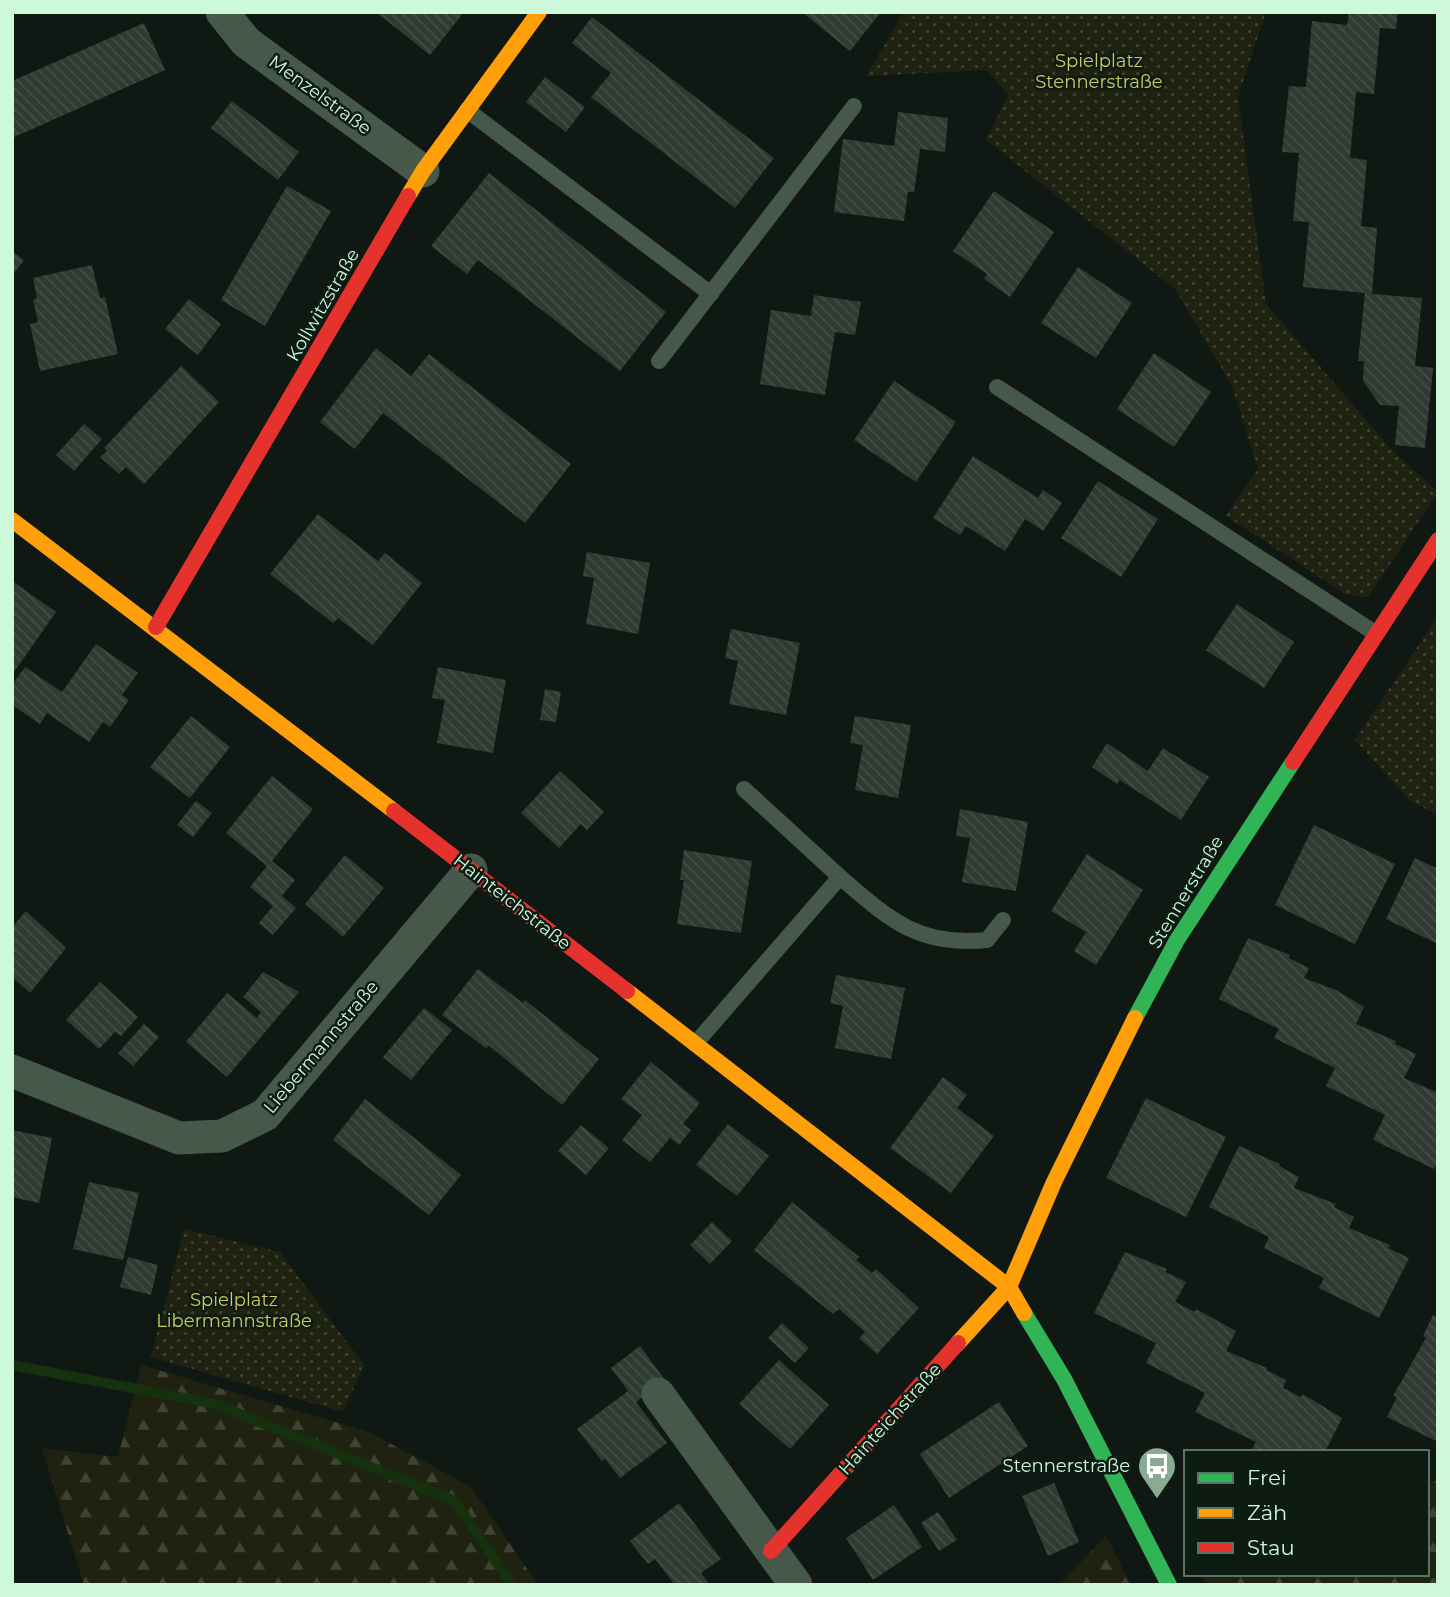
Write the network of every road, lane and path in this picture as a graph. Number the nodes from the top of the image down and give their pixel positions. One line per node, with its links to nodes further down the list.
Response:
1 (222, 12): 5 (street, Menzelstraße)
2 (539, 12): 4 (street, Kollwitzstraße)
3 (854, 106): 6 (lane)
4 (467, 110): 5 (street, Kollwitzstraße); 6 (lane)
5 (423, 171): 11 (street, Kollwitzstraße)
6 (710, 293): 7 (lane)
7 (659, 361)
8 (997, 387): 12 (lane)
9 (12, 520): 11 (street, Hainteichstraße)
10 (1438, 540): 12 (street, Stennerstraße)
11 (156, 627): 14 (street, Hainteichstraße)
12 (1375, 633): 19 (street, Stennerstraße)
13 (744, 789): 15 (lane)
14 (471, 870): 17 (street, Hainteichstraße); 18 (street, Liebermannstraße)
15 (840, 877): 16 (lane); 17 (lane)
16 (1003, 920)
17 (695, 1044): 19 (street, Hainteichstraße)
18 (12, 1071)
19 (1009, 1287): 21 (street, Hainteichstraße); 23 (street, Hainteichstraße)
20 (659, 1394): 21 (street)
21 (771, 1551): 22 (street)
22 (796, 1585)
23 (1169, 1585)

